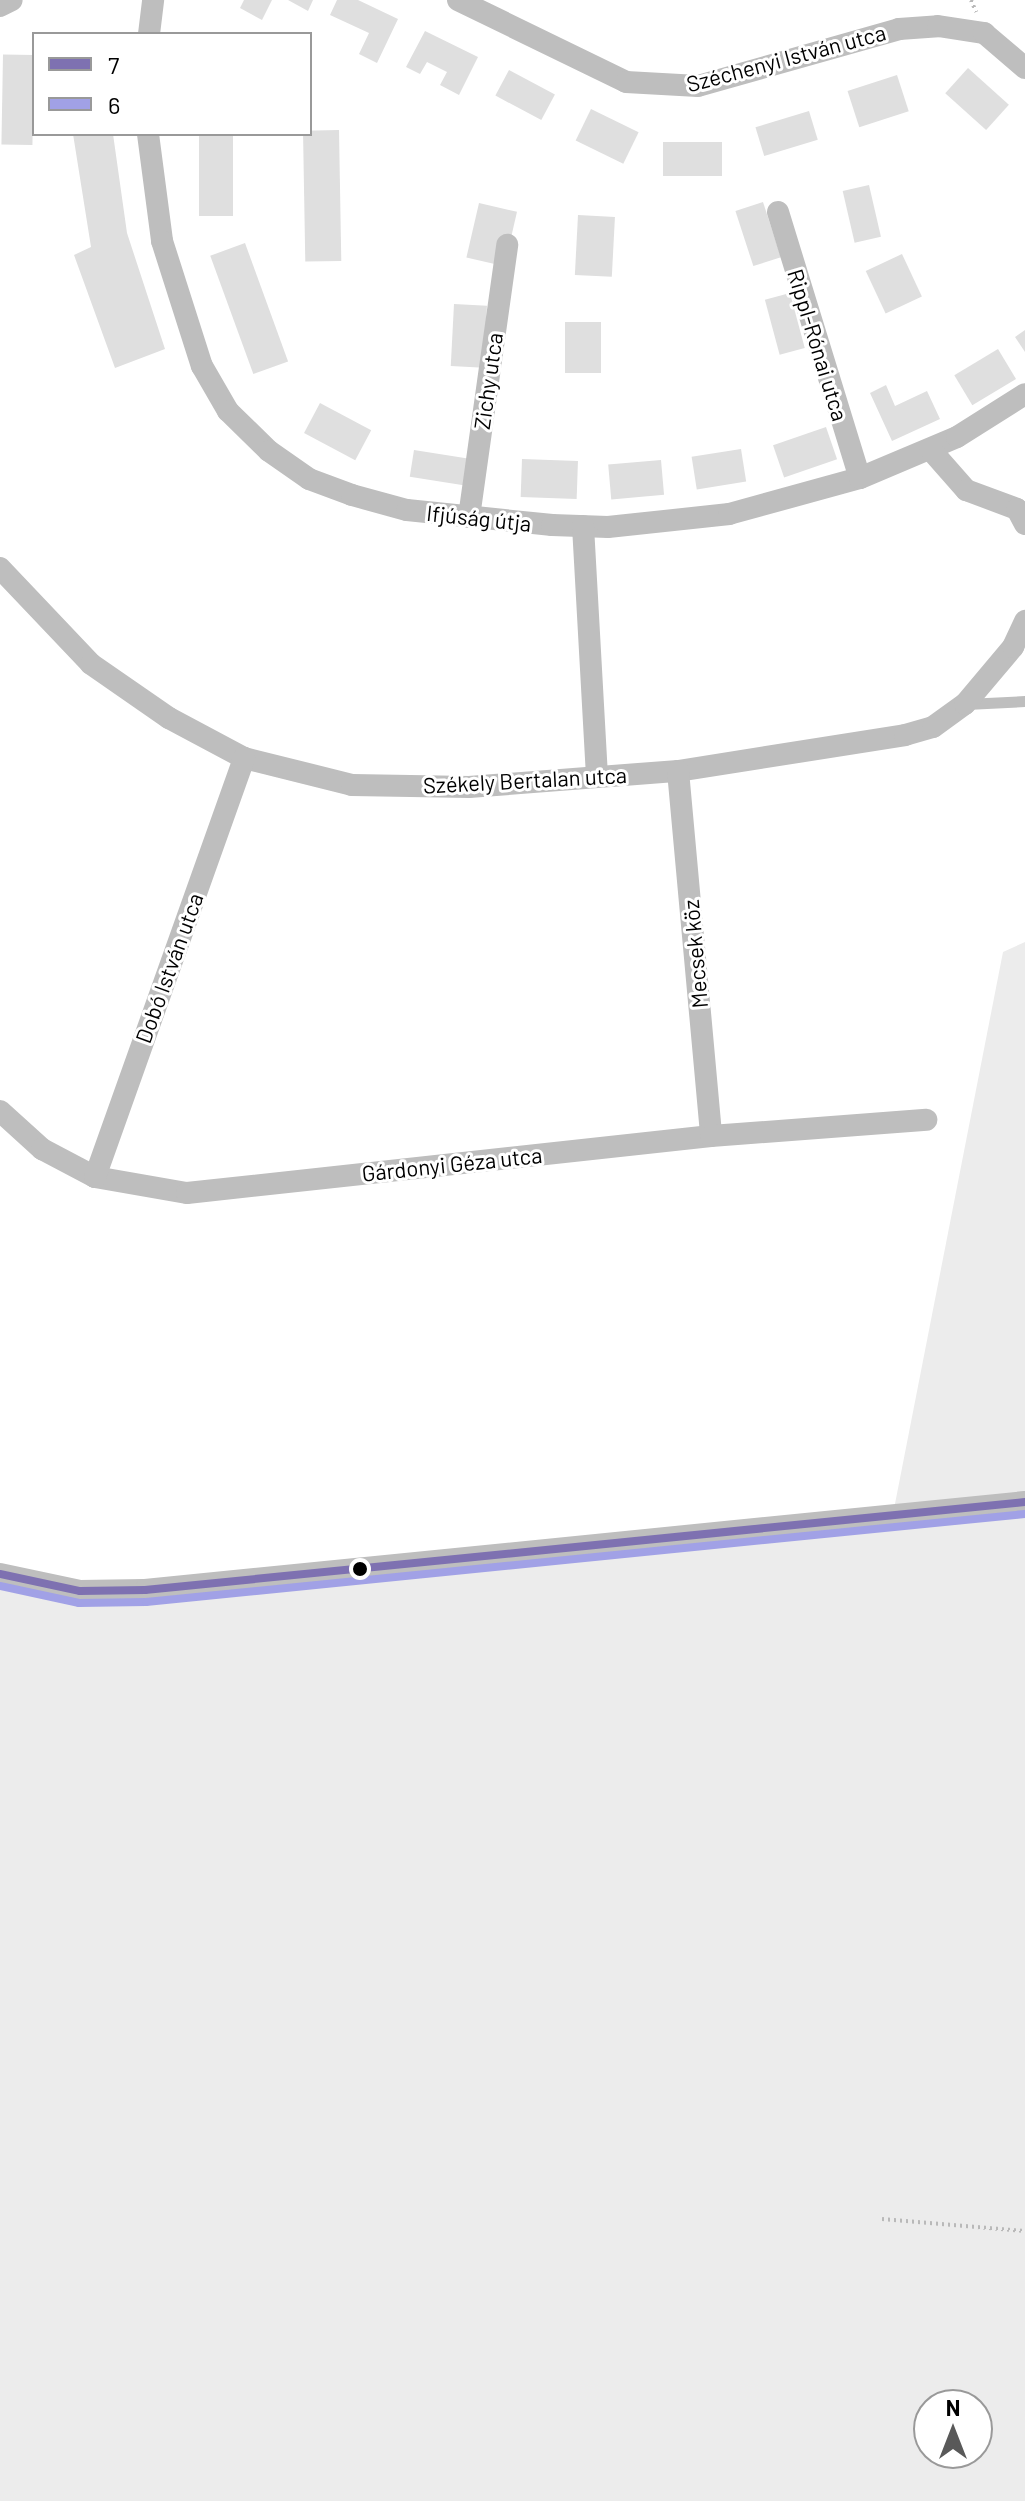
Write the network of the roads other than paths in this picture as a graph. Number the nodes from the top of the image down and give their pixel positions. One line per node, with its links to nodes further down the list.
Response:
1 (12, 0): 4 (street)
2 (153, 0): 5 (street)
3 (458, 0): 6 (street, Széchenyi István utca)
4 (0, 6)
5 (149, 32)
6 (1025, 68)
7 (148, 136): 13 (street, Ifjúság útja)
8 (778, 212): 12 (street, Rippl-Rónai utca)
9 (507, 245): 13 (street, Zichy utca)
10 (1025, 394): 11 (street, Ifjúság útja)
11 (930, 449): 12 (street, Ifjúság útja); 14 (street)
12 (860, 478): 15 (street, Ifjúság útja)
13 (469, 517): 15 (street, Ifjúság útja)
14 (1025, 524)
15 (583, 526): 22 (street)
16 (0, 568): 20 (street, Székely Bertalan utca)
17 (1025, 621): 19 (street, Székely Bertalan utca)
18 (1025, 701): 19 (lane)
19 (965, 704): 21 (street, Székely Bertalan utca)
20 (244, 758): 22 (street, Székely Bertalan utca); 26 (street, Dobó István utca)
21 (678, 771): 22 (street, Székely Bertalan utca); 25 (street, Mecsek köz)
22 (597, 777)
23 (0, 1111): 26 (street, Gárdonyi Géza utca)
24 (926, 1120): 25 (street, Gárdonyi Géza utca)
25 (711, 1136): 26 (street, Gárdonyi Géza utca)
26 (95, 1177)
27 (1025, 1502): 28 (street)
28 (0, 1574)

